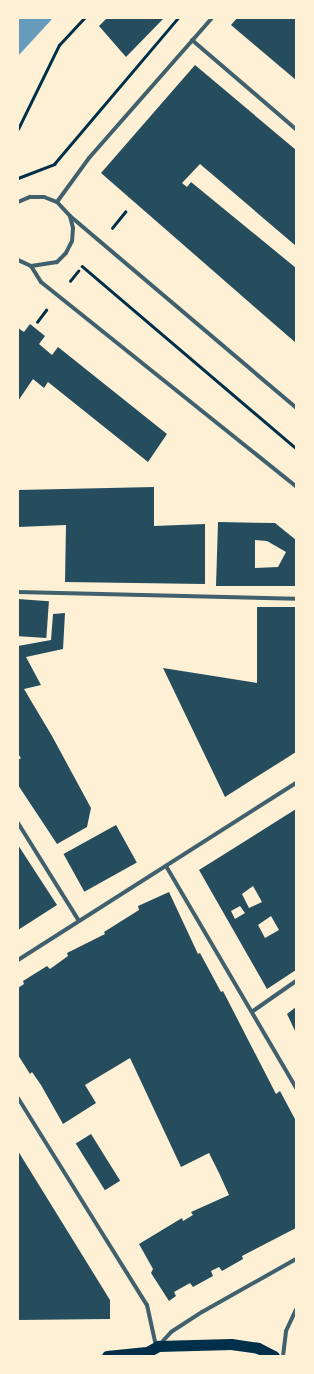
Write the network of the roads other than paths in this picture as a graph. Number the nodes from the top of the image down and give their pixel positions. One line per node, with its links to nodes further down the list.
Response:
1 (212, 18): 2 (street)
2 (192, 40): 3 (street); 5 (street)
3 (296, 129)
4 (18, 202): 5 (street)
5 (57, 202): 6 (street)
6 (70, 216): 8 (street); 9 (street)
7 (18, 260): 8 (street)
8 (31, 266): 10 (street)
9 (296, 408)
10 (296, 486)
11 (18, 592): 12 (street)
12 (296, 599)
13 (296, 783): 15 (street)
14 (18, 823): 16 (street)
15 (166, 866): 16 (street); 19 (street)
16 (79, 921): 17 (street)
17 (18, 960)
18 (296, 981): 19 (street)
19 (253, 1011): 20 (street)
20 (296, 1088)
21 (18, 1098): 24 (street)
22 (296, 1258): 24 (street)
23 (296, 1310): 28 (street)
24 (157, 1346): 25 (highway); 27 (highway)
25 (142, 1354): 26 (highway)
26 (107, 1356)
27 (274, 1356)
28 (283, 1356)

